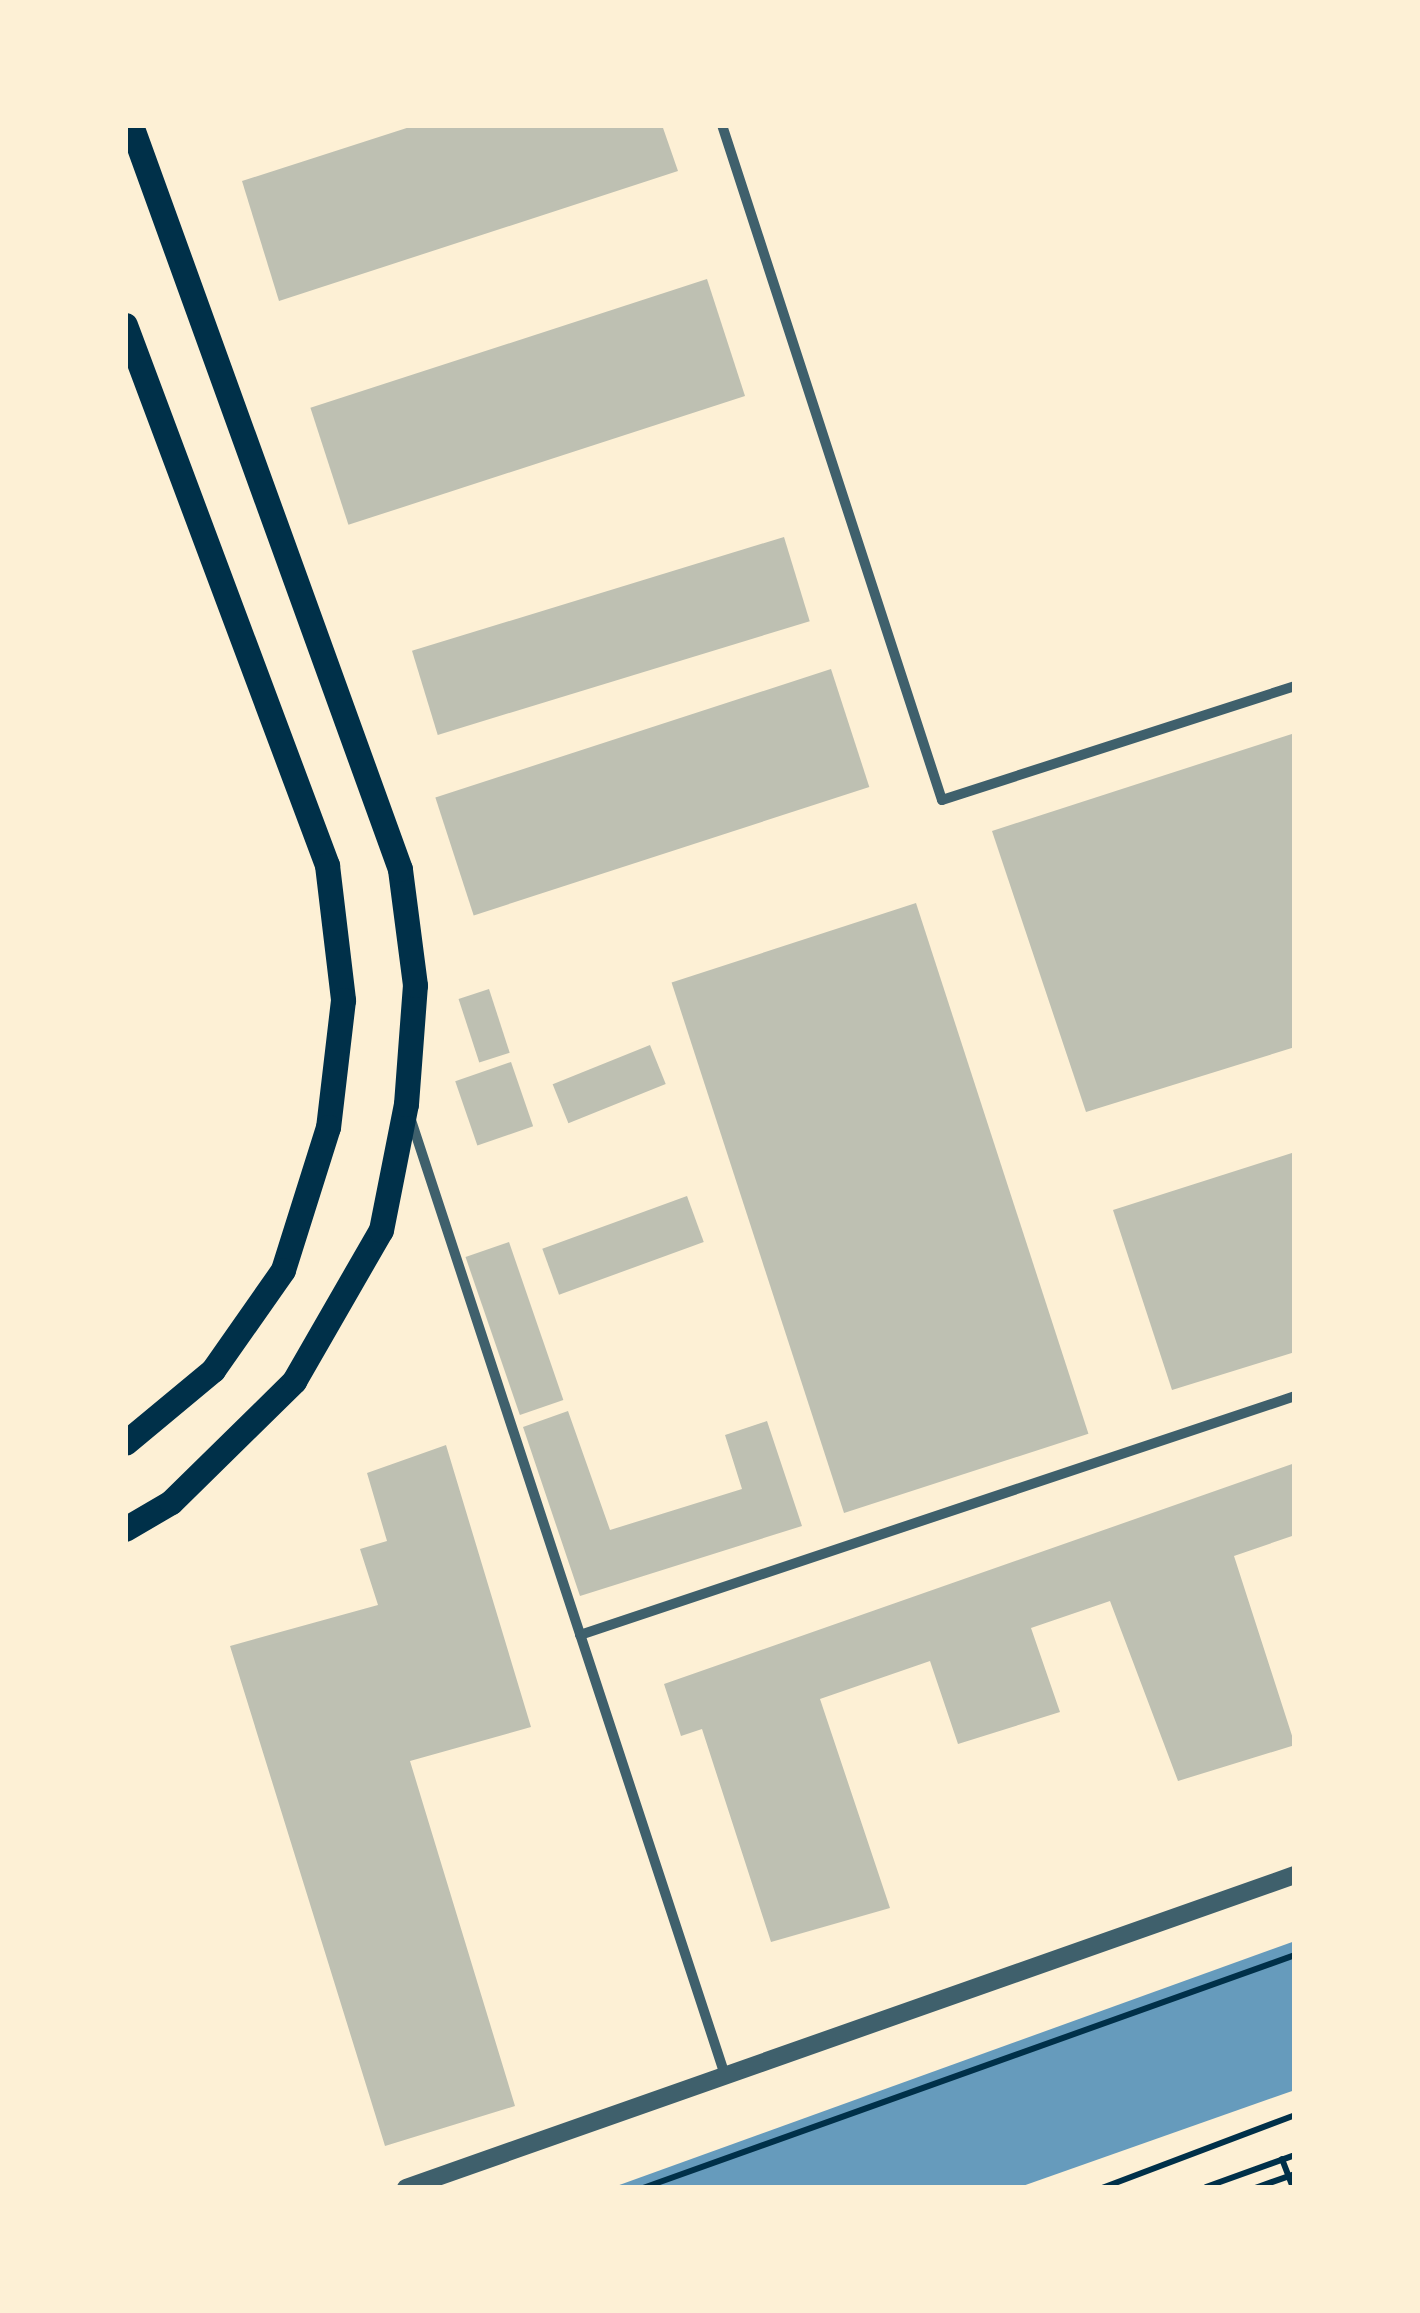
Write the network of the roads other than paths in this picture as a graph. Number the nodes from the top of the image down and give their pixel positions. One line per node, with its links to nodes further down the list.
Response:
1 (131, 125): 5 (main road)
2 (722, 125): 4 (street)
3 (125, 325): 7 (main road)
4 (1295, 686)
5 (406, 1104): 8 (main road); 9 (street)
6 (1295, 1396): 9 (street)
7 (125, 1443)
8 (125, 1529)
9 (580, 1635): 11 (street)
10 (1295, 1875): 11 (street)
11 (725, 2075): 12 (street)
12 (406, 2188)

